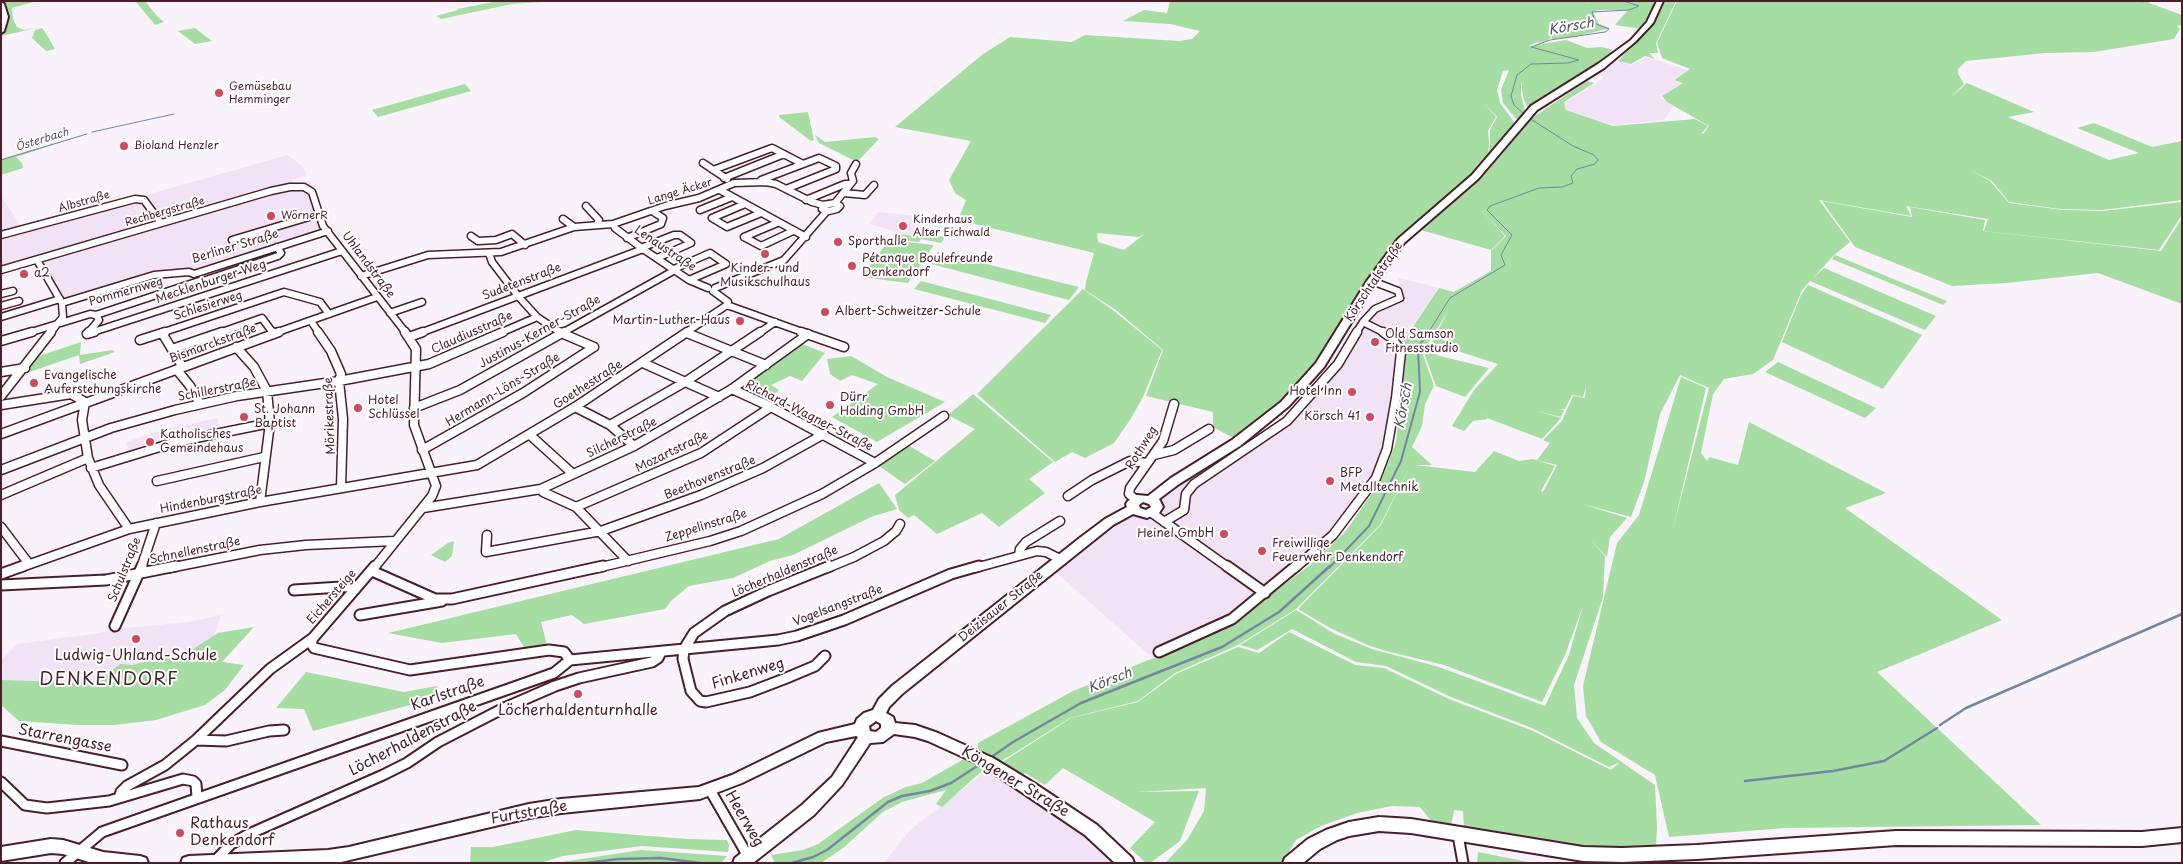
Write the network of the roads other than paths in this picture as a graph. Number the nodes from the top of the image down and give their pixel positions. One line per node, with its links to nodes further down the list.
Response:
1 (1660, 1): 54 (main road, Körschtalstraße)
2 (1, 4): 3 (main road)
3 (1, 31)
4 (784, 154): 6 (street); 8 (street); 9 (street)
5 (703, 163): 8 (street)
6 (803, 164): 10 (street); 14 (street)
7 (856, 164): 12 (street)
8 (713, 170): 9 (street)
9 (724, 178): 11 (street)
10 (757, 182): 11 (street, Lange Äcker); 14 (street, Lange Äcker)
11 (734, 183): 15 (street, Lange Äcker)
12 (850, 184): 16 (street); 19 (street)
13 (874, 185): 17 (street)
14 (786, 189): 19 (street, Lange Äcker)
15 (720, 190): 18 (street); 25 (street, Lange Äcker)
16 (844, 193): 17 (street); 23 (street)
17 (865, 195): 20 (street)
18 (732, 197): 21 (street); 24 (street)
19 (806, 200): 23 (street, Lange Äcker)
20 (860, 202)
21 (745, 204): 26 (street); 26 (street)
22 (586, 206): 31 (street)
23 (825, 208): 38 (street)
24 (700, 210)
25 (652, 211): 32 (street, Lange Äcker); 39 (street)
26 (761, 213): 30 (street)
27 (319, 214): 29 (street, Rechbergstraße); 34 (street, Rechbergstraße); 40 (street)
28 (563, 219): 33 (street)
29 (161, 223): 36 (street, Albstraße); 47 (street, Rechbergstraße)
30 (777, 223): 35 (street); 35 (street)
31 (597, 224): 32 (street, Lange Äcker); 33 (street, Lange Äcker)
32 (613, 224): 39 (street, Lenaustraße)
33 (574, 227): 41 (street, Lange Äcker)
34 (328, 231): 42 (street, Berliner Straße); 44 (street, Uhlandstraße)
35 (793, 231): 38 (street)
36 (1, 236)
37 (472, 236): 41 (street)
38 (806, 237): 55 (street)
39 (627, 238): 43 (street, Lenaustraße)
40 (232, 240)
41 (525, 245): 45 (street, Lange Äcker)
42 (277, 247): 50 (street, Berliner Straße); 53 (street, Pommernweg)
43 (642, 248): 46 (street, Lenaustraße); 46 (street, Sudetenstraße); 59 (street, Sudetenstraße)
44 (342, 251): 51 (street, Uhlandstraße); 58 (street, Mecklenburger Weg)
45 (489, 253): 51 (street, Lange Äcker); 59 (street)
46 (657, 258): 48 (street, Lenaustraße)
47 (37, 260): 49 (street, Rechbergstraße); 62 (street)
48 (674, 269): 52 (street, Lenaustraße); 52 (street, Justinus-Kerner-Straße); 77 (street, Justinus-Kerner-Straße)
49 (1, 270)
50 (194, 274): 53 (street); 62 (street, Berliner Straße)
51 (361, 276): 60 (street, Uhlandstraße)
52 (689, 280): 55 (street, Lenaustraße)
53 (200, 281): 58 (street); 70 (street, Pommernweg)
54 (1372, 281): 73 (street); 131 (main road, Körschtalstraße)
55 (712, 289): 64 (street)
56 (13, 291): 57 (street)
57 (1, 294)
58 (209, 295): 75 (street, Mecklenburger Weg)
59 (518, 296): 68 (street); 81 (street, Sudetenstraße)
60 (377, 297): 66 (street, Uhlandstraße); 67 (street, Bismarckstraße)
61 (18, 301): 65 (street)
62 (61, 301): 69 (street, Berliner Straße); 74 (street)
63 (422, 302): 66 (street, Uhlandstraße)
64 (728, 305): 72 (street); 78 (street, Goethestraße)
65 (1, 306)
66 (390, 313): 81 (street, Uhlandstraße)
67 (330, 314): 71 (street, Bismarckstraße); 76 (street, Schlesierweg)
68 (537, 316): 77 (street); 90 (street, Claudiusstraße)
69 (1, 317)
70 (97, 317): 74 (street, Pommernweg); 75 (street); 75 (street, Mecklenburger Weg)
71 (311, 321): 79 (street, Bismarckstraße); 94 (street, Mörikestraße)
72 (774, 322): 80 (street); 87 (street)
73 (1364, 322): 138 (street); 156 (street)
74 (60, 323): 83 (street, Pommernweg); 91 (street)
75 (105, 328)
76 (162, 333): 82 (street, Schlesierweg); 86 (street)
77 (562, 333): 106 (street, Justinus-Kerner-Straße); 116 (street, Hermann-Löns-Straße)
78 (687, 333): 87 (street); 88 (street, Goethestraße)
79 (274, 334): 84 (street, Bismarckstraße); 86 (street)
80 (808, 334): 85 (street); 89 (street, Silcherstraße)
81 (409, 337): 90 (street, Uhlandstraße)
82 (140, 340)
83 (1, 341)
84 (236, 347): 92 (street, Bismarckstraße); 97 (street)
85 (844, 347)
86 (172, 350): 92 (street)
87 (729, 350): 89 (street); 95 (street)
88 (643, 363): 95 (street); 105 (street, Goethestraße)
89 (766, 365): 96 (street, Silcherstraße)
90 (416, 366): 94 (street, Schillerstraße); 106 (street, Uhlandstraße)
91 (25, 368): 93 (street); 98 (street)
92 (179, 368): 100 (street, Bismarckstraße); 101 (street)
93 (1, 372)
94 (339, 381): 97 (street, Schillerstraße); 127 (street, Mörikestraße)
95 (685, 382): 99 (street); 109 (street)
96 (732, 389): 99 (street, Silcherstraße); 104 (street, Richard-Wagner-Straße)
97 (267, 391): 101 (street, Schillerstraße); 108 (street)
98 (1, 396)
99 (719, 397): 115 (street, Silcherstraße)
100 (85, 402): 103 (street); 111 (street, Bismarckstraße); 114 (street)
101 (200, 404): 114 (street, Schillerstraße)
102 (1174, 404): 117 (street, Rothweg)
103 (1, 405)
104 (772, 406): 112 (street, Richard-Wagner-Straße); 134 (street, Mozartstraße)
105 (575, 407): 109 (street); 113 (street, Goethestraße)
106 (414, 408): 116 (street, Uhlandstraße)
107 (944, 416): 120 (street, Zeppelinstraße)
108 (270, 423): 118 (street); 122 (street)
109 (610, 425): 115 (street)
110 (1209, 429): 117 (street)
111 (1, 434)
112 (824, 434): 120 (street, Richard-Wagner-Straße); 143 (street, Beethovenstraße)
113 (530, 435): 124 (street, Goethestraße); 125 (street)
114 (84, 438): 119 (street); 123 (street, Schillerstraße)
115 (634, 446): 125 (street, Silcherstraße)
116 (422, 450): 124 (street, Uhlandstraße)
117 (1154, 455): 121 (street, Rothweg)
118 (264, 457): 126 (street); 132 (street)
119 (88, 458): 122 (street); 129 (street)
120 (875, 463): 148 (street, Zeppelinstraße)
121 (1147, 463): 130 (street); 133 (street, Rothweg)
122 (92, 468): 142 (street)
123 (1, 470)
124 (432, 472): 127 (street, Hindenburgstraße); 135 (street, Eichersteige)
125 (573, 474): 128 (street, Silcherstraße)
126 (156, 481)
127 (341, 488): 132 (street, Hindenburgstraße)
128 (541, 489): 134 (street); 135 (street, Silcherstraße)
129 (1, 495)
130 (1068, 496)
131 (1151, 500): 133 (main road); 136 (main road)
132 (260, 502): 139 (street, Hindenburgstraße)
133 (1134, 505): 136 (main road); 147 (main road, Deizisauer Straße)
134 (576, 507): 143 (street)
135 (423, 508): 145 (street, Eichersteige)
136 (1152, 513): 138 (street)
137 (1060, 520): 146 (street)
138 (1164, 522): 156 (street)
139 (156, 523): 142 (street, Hindenburgstraße); 152 (street, Schulstraße)
140 (900, 524): 161 (street, Löcherhaldenstraße)
141 (1, 527): 149 (street)
142 (129, 529): 149 (street, Hindenburgstraße)
143 (601, 531): 144 (street, Beethovenstraße); 148 (street)
144 (487, 535)
145 (394, 541): 150 (street, Eichersteige); 152 (street, Schnellenstraße)
146 (1019, 555): 147 (street, Vogelsangstraße); 161 (street, Vogelsangstraße)
147 (1060, 560): 166 (main road, Deizisauer Straße)
148 (628, 562): 157 (street, Zeppelinstraße)
149 (29, 564): 151 (street, Hindenburgstraße)
150 (372, 571): 154 (street, Eichersteige); 157 (street, Zeppelinstraße)
151 (1, 574)
152 (139, 575): 153 (street, Schnellenstraße); 159 (street, Schulstraße)
153 (1, 585)
154 (357, 586): 155 (street); 160 (street, Eichersteige)
155 (294, 590)
156 (1265, 593): 163 (street)
157 (452, 599): 158 (street, Zeppelinstraße)
158 (360, 615)
159 (115, 626)
160 (313, 638): 165 (street, Karlstraße); 170 (street, Eichersteige)
161 (684, 649): 162 (street, Vogelsangstraße); 164 (street, Finkenweg)
162 (661, 652): 165 (street, Vogelsangstraße); 181 (street, Löcherhaldenstraße)
163 (1159, 652)
164 (825, 656)
165 (570, 660): 175 (street, Karlstraße)
166 (878, 715): 167 (main road); 169 (main road)
167 (890, 728): 169 (main road); 186 (main road, Köngener Straße)
168 (284, 730): 170 (street)
169 (863, 733): 174 (main road, Furtstraße); 182 (main road)
170 (196, 740): 176 (street, Eichersteige)
171 (1, 742): 172 (street, Starrengasse)
172 (122, 765)
173 (1, 782): 176 (street)
174 (710, 790): 181 (main road, Furtstraße); 182 (street, Heerweg)
175 (197, 797): 176 (street); 179 (street, Karlstraße)
176 (120, 798)
177 (1458, 835): 178 (main road); 187 (main road); 188 (street)
178 (2182, 835)
179 (79, 852): 180 (main road); 183 (street, Karlstraße); 184 (main road)
180 (1, 854)
181 (215, 861): 185 (main road, Furtstraße)
182 (748, 861)
183 (65, 863)
184 (140, 863)
185 (189, 863)
186 (1126, 863)
187 (1291, 863)
188 (1463, 863)

